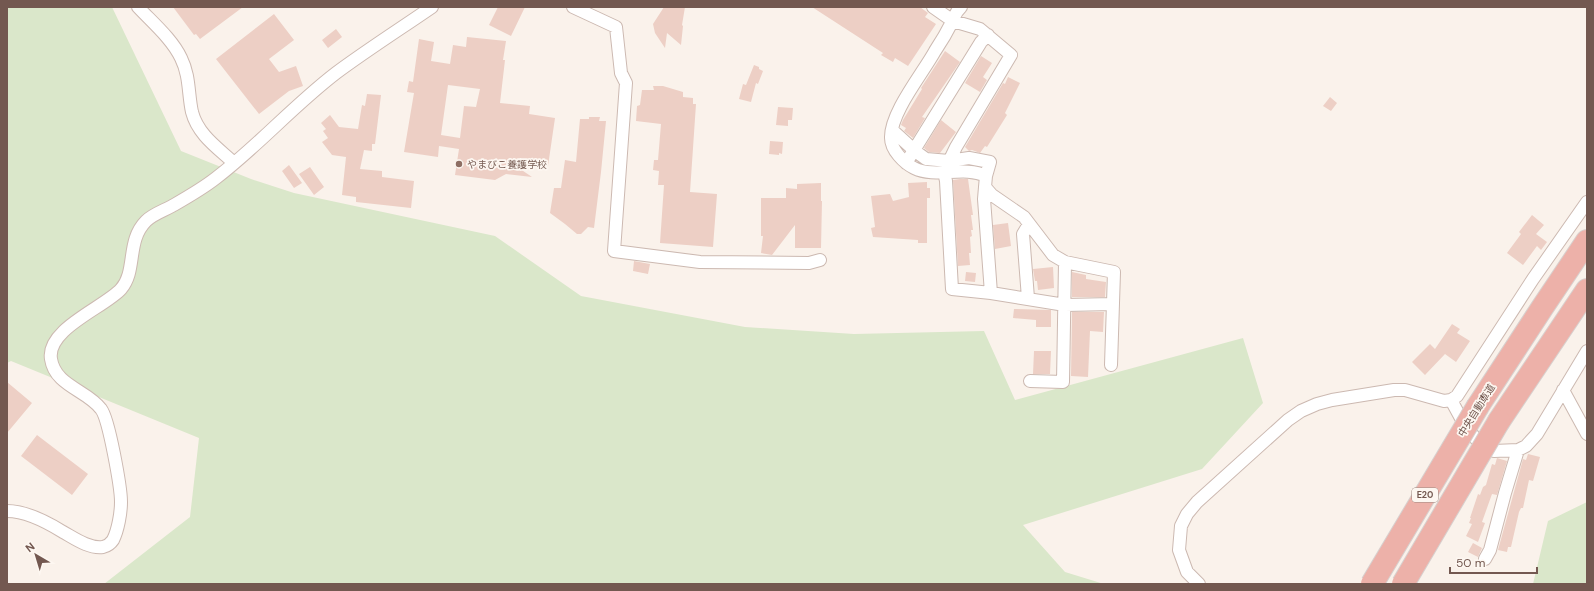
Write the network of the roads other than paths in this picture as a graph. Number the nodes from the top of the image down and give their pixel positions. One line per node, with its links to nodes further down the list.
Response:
1 (138, 7): 10 (street)
2 (432, 7): 10 (street)
3 (574, 7): 17 (street)
4 (934, 7): 6 (street)
5 (961, 7): 6 (street)
6 (953, 21): 7 (street); 8 (street)
7 (988, 35): 9 (street); 12 (street)
8 (892, 130): 9 (street); 11 (street)
9 (915, 151): 11 (street); 12 (street)
10 (234, 163): 31 (street)
11 (906, 164): 12 (street)
12 (946, 166): 13 (street); 20 (street)
13 (985, 182): 15 (street); 20 (street)
14 (1587, 202): 28 (street)
15 (1030, 224): 18 (street); 21 (street)
16 (1587, 241): 34 (highway, 中央自動車道 / E20, bridge)
17 (820, 260)
18 (1065, 262): 22 (street); 23 (street)
19 (1587, 290): 35 (highway, E20, bridge)
20 (991, 293): 21 (street)
21 (1028, 298): 23 (street)
22 (1113, 304): 23 (street); 25 (street)
23 (1065, 305): 26 (street)
24 (1587, 351): 27 (street)
25 (1111, 365)
26 (1030, 381)
27 (1563, 390): 29 (street); 30 (street)
28 (1451, 400): 30 (street); 33 (street)
29 (1585, 428)
30 (1518, 450): 32 (street)
31 (7, 511)
32 (1485, 560)
33 (1199, 584)
34 (1372, 584)
35 (1403, 584)

